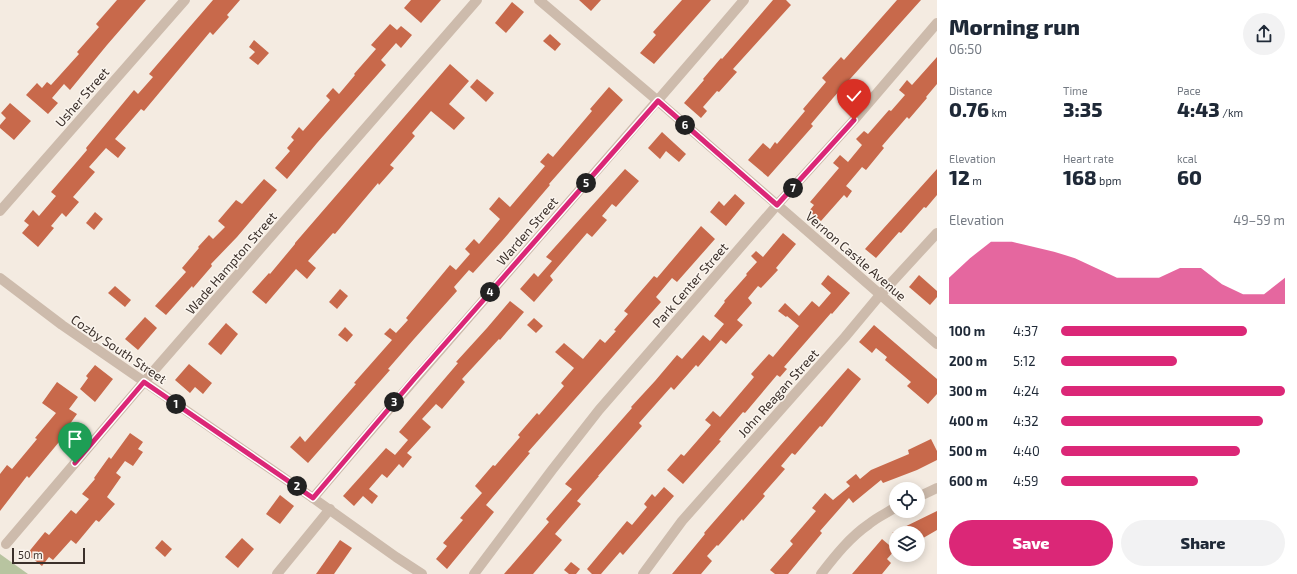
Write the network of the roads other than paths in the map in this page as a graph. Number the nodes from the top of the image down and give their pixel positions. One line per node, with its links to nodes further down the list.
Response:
1 (185, 0): 8 (street, Usher Street)
2 (477, 0): 13 (street, Wade Hampton Street)
3 (539, 0): 6 (street, Vernon Castle Avenue)
4 (744, 0): 6 (street, Warden Street)
5 (937, 23): 7 (street, Park Center Street)
6 (658, 101): 7 (street, Vernon Castle Avenue); 16 (street, Warden Street)
7 (777, 205): 11 (street, Vernon Castle Avenue); 22 (street, Park Center Street)
8 (0, 211)
9 (937, 233): 11 (street, John Reagan Street)
10 (0, 278): 13 (street, Cozby South Street)
11 (880, 295): 12 (street, Vernon Castle Avenue); 23 (street, John Reagan Street)
12 (937, 344)
13 (144, 382): 16 (street, Cozby South Street); 19 (street, Wade Hampton Street)
14 (937, 488): 15 (street)
15 (925, 494)
16 (313, 498): 17 (street, Cozby South Street)
17 (330, 509): 20 (street); 21 (street, Cozby South Street)
18 (889, 511): 24 (street)
19 (6, 544)
20 (277, 574)
21 (422, 574)
22 (474, 574)
23 (643, 574)
24 (821, 574)

